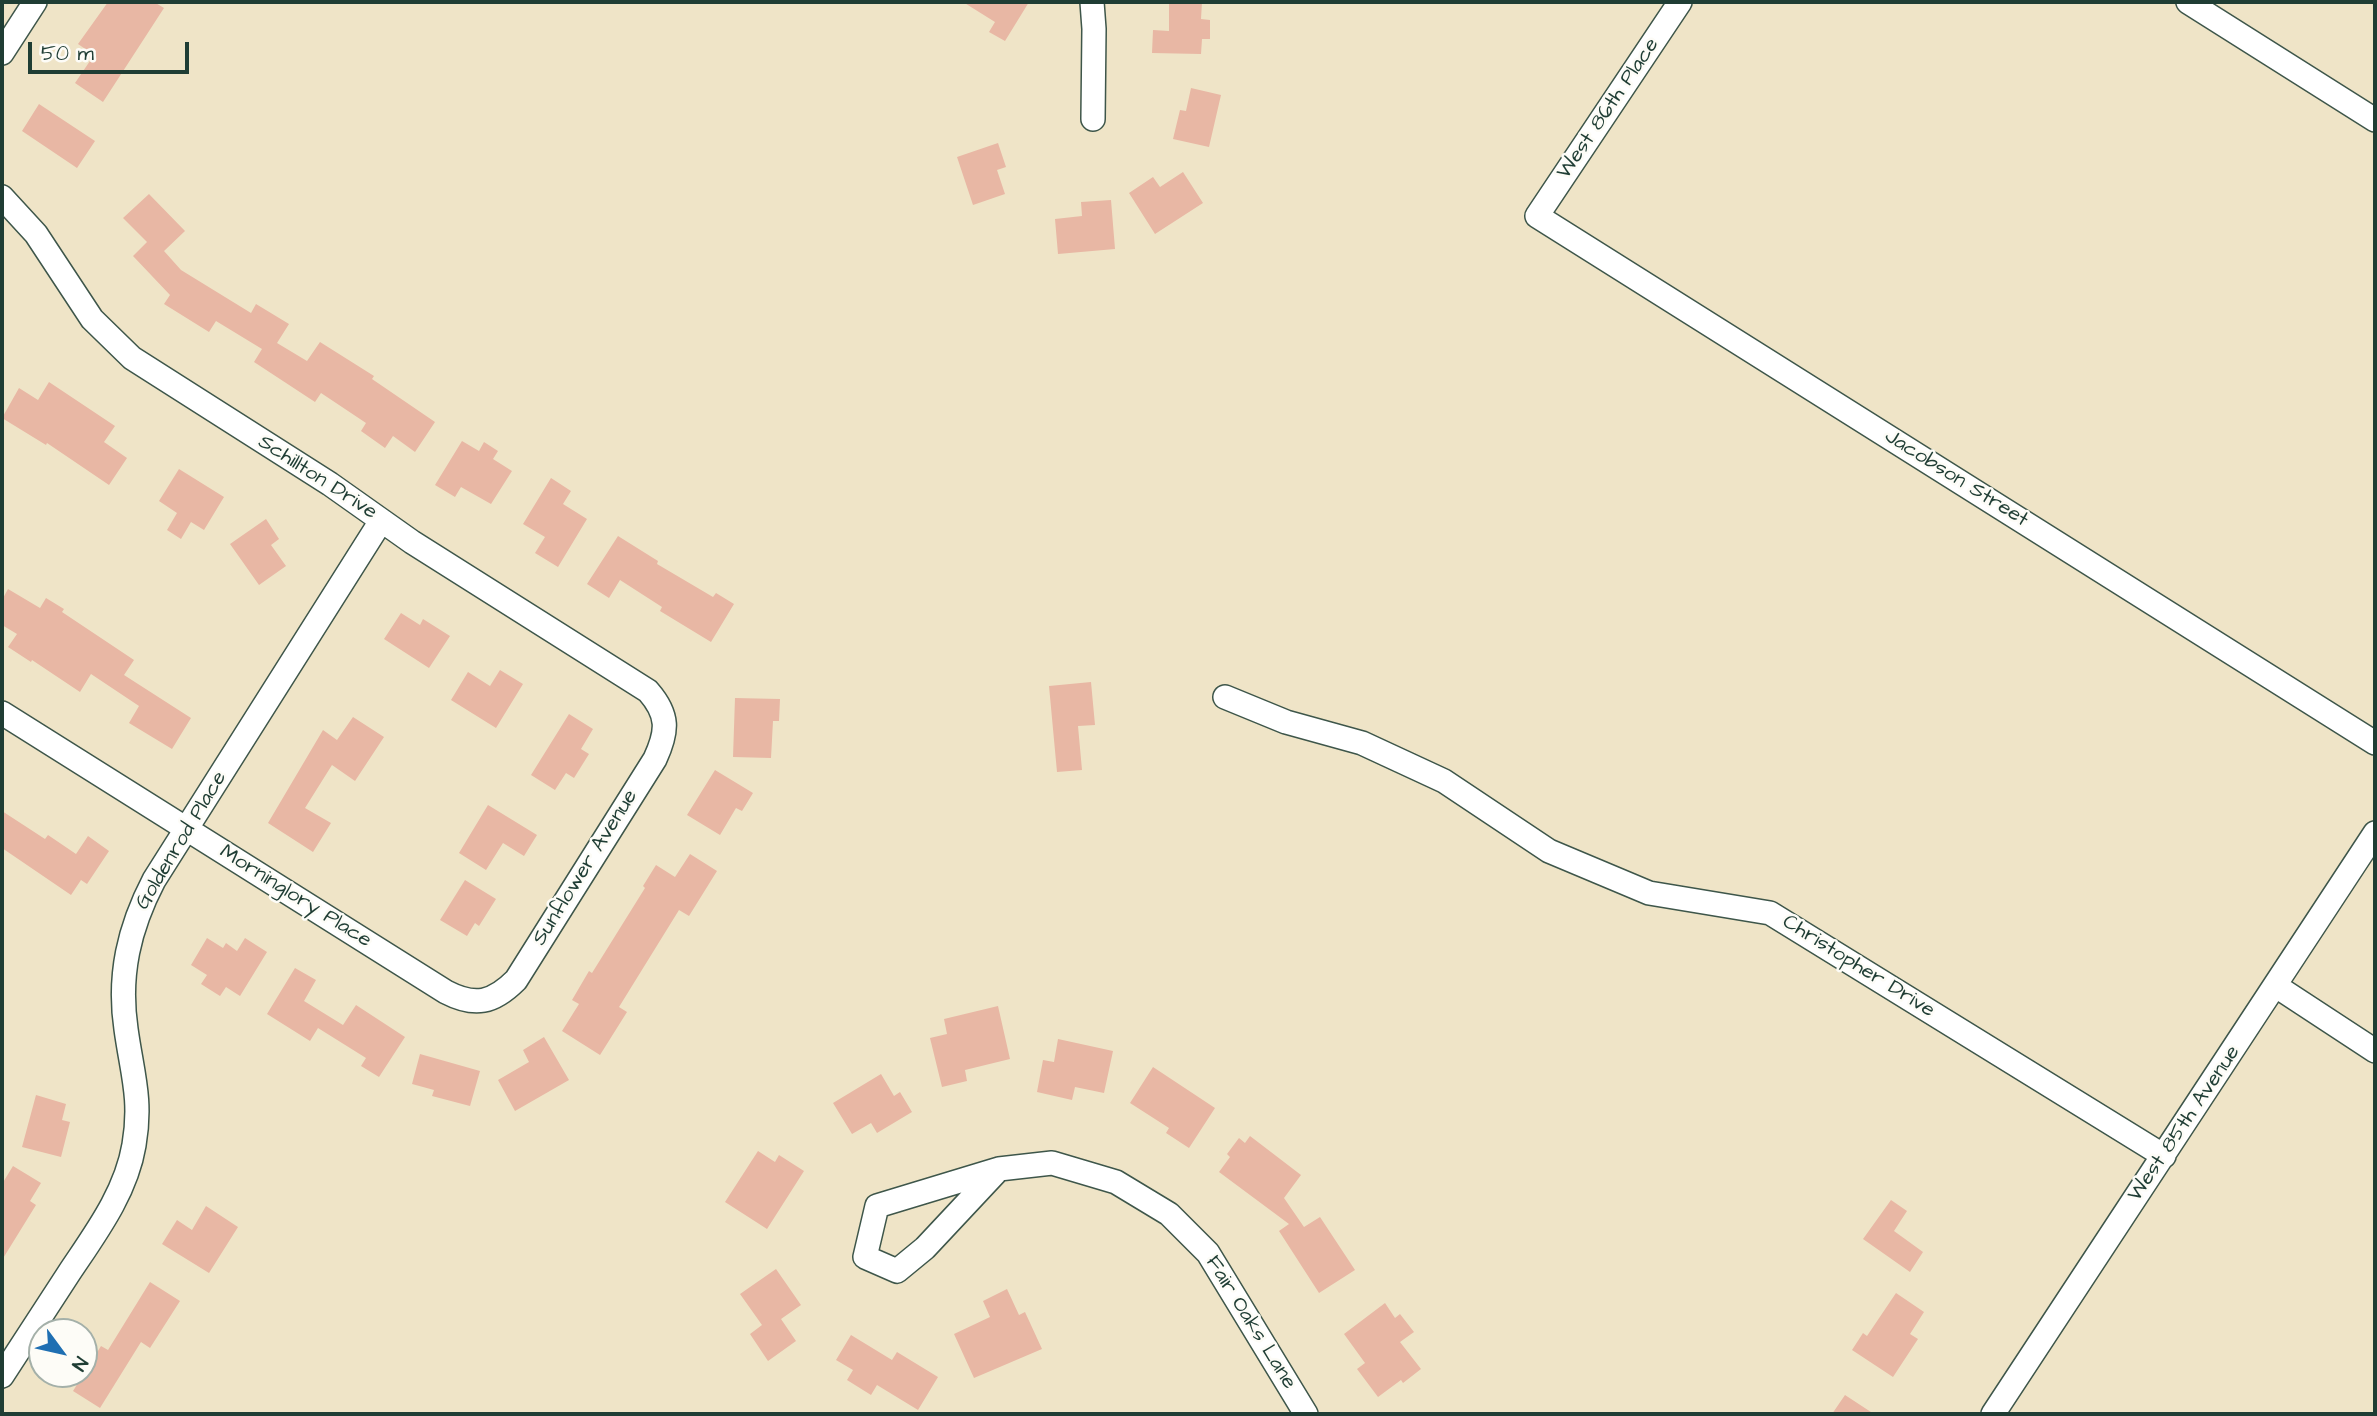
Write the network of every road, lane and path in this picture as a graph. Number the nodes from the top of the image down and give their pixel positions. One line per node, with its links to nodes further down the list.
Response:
1 (35, 2): 5 (street)
2 (1092, 2): 6 (street)
3 (1680, 2): 9 (street, West 86th Place)
4 (2188, 2): 7 (street)
5 (2, 52)
6 (1093, 119)
7 (2375, 120)
8 (2, 197): 10 (street, Schillton Drive)
9 (1538, 216): 14 (street, Jacobson Street)
10 (381, 521): 13 (street, Schillton Drive); 15 (street, Goldenrod Place)
11 (1225, 696): 20 (street, Christopher Drive)
12 (2, 713): 15 (street, Morninglory Place)
13 (664, 721): 18 (street, Sunflower Avenue)
14 (2375, 743)
15 (187, 829): 18 (street, Morninglory Place); 22 (street, Goldenrod Place)
16 (2375, 833): 17 (street, West 85th Avenue)
17 (2276, 986): 19 (street); 20 (street, West 85th Avenue)
18 (485, 1000)
19 (2375, 1051)
20 (2164, 1156): 24 (street, West 85th Avenue)
21 (999, 1169): 21 (street, Fair Oaks Lane); 23 (street, Fair Oaks Lane)
22 (2, 1376)
23 (1306, 1414)
24 (1993, 1414)

